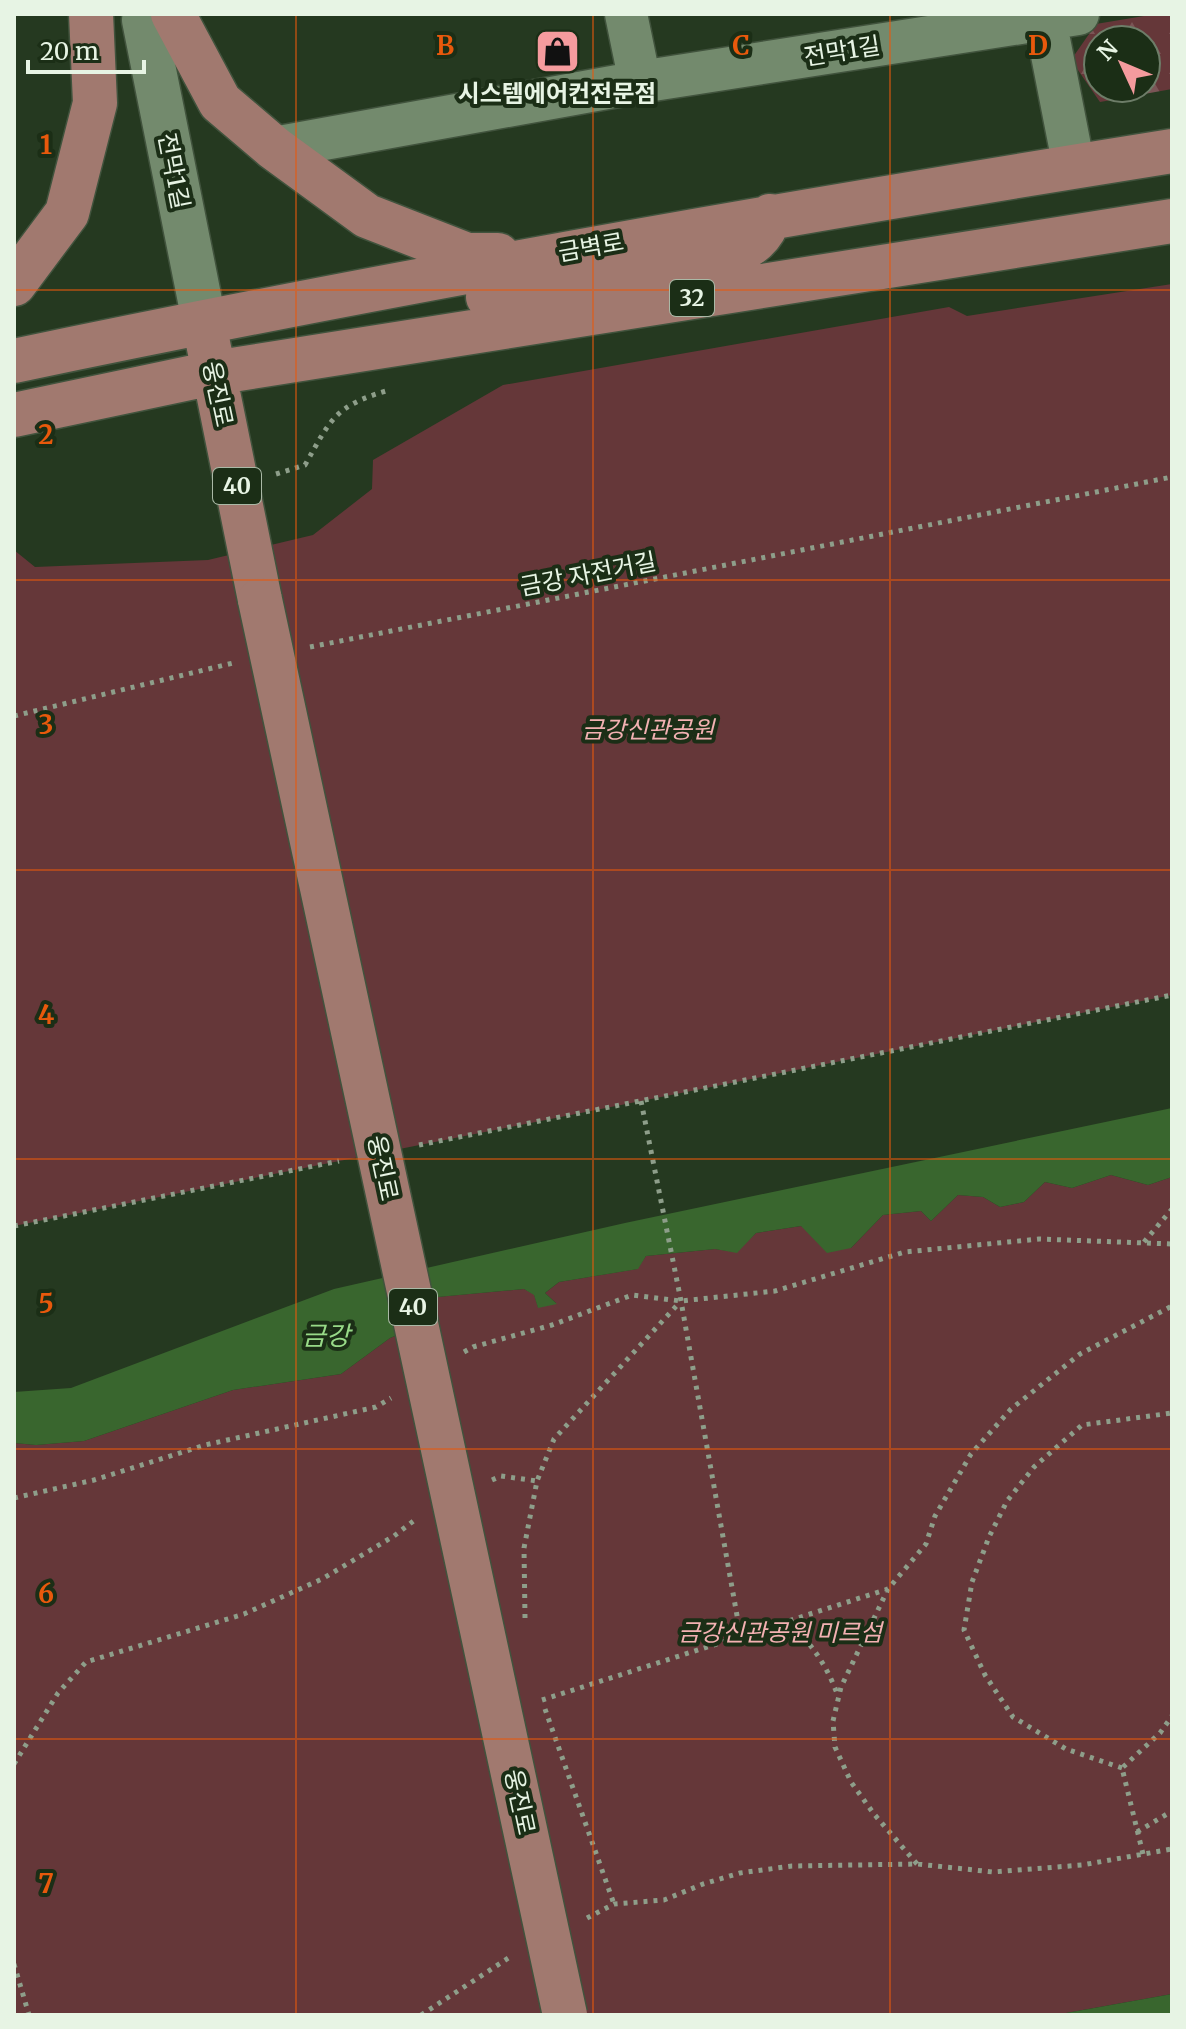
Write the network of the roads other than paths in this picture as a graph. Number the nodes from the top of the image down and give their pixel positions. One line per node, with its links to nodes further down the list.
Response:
1 (91, 14): 12 (main road)
2 (626, 14): 5 (street)
3 (149, 16): 6 (main road); 13 (street, 전막1길)
4 (1056, 16): 5 (street, 전막1길); 8 (street)
5 (640, 82): 6 (street, 전막1길)
6 (274, 148): 11 (main road)
7 (1172, 151): 8 (main road, 금벽로)
8 (1074, 167): 9 (main road, 금벽로)
9 (770, 216): 11 (main road, 금벽로); 14 (main road)
10 (1172, 221): 14 (main road, 32)
11 (548, 255): 13 (main road, 금벽로)
12 (14, 284)
13 (204, 321): 15 (main road, 금벽로); 16 (main road, 웅진로 / 40)
14 (471, 332): 16 (main road, 32)
15 (14, 361)
16 (213, 373): 17 (main road, 32); 18 (main road, 웅진로 / 40, bridge)
17 (14, 415)
18 (565, 2015)

